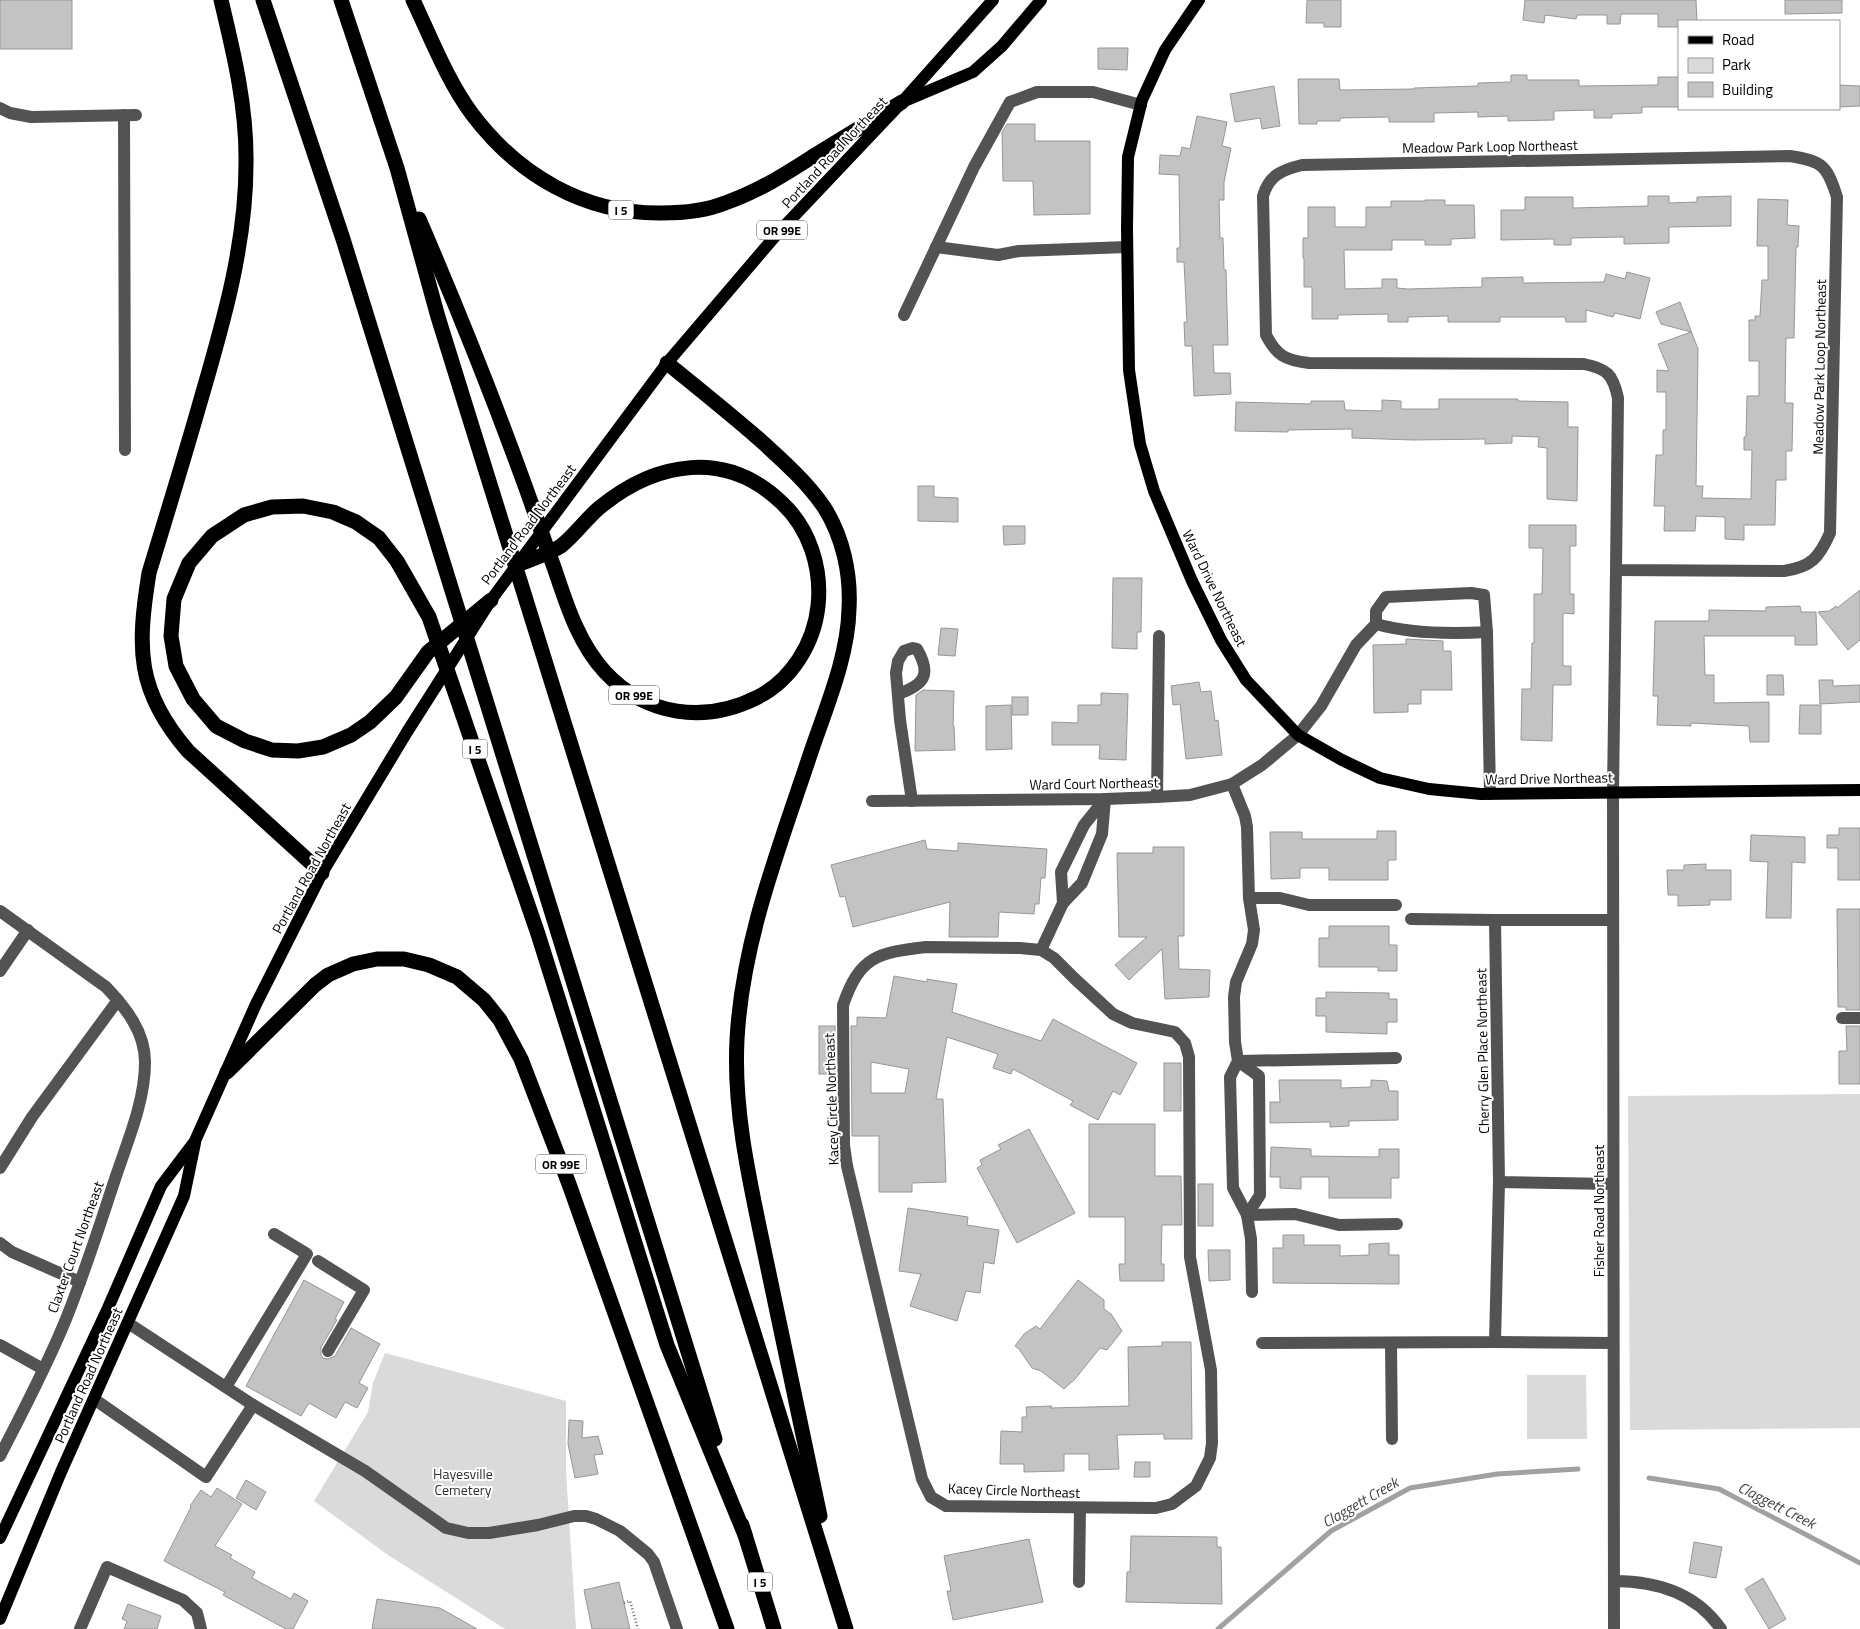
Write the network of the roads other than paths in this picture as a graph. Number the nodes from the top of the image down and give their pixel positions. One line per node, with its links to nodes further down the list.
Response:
1 (221, 0): 33 (highway)
2 (263, 0): 75 (highway, I 5)
3 (341, 0): 11 (highway)
4 (414, 0): 8 (highway, I 5)
5 (993, 0): 8 (main road, Portland Road Northeast / OR 99E)
6 (1042, 0): 8 (main road)
7 (1199, 0): 9 (main road, Ward Drive Northeast)
8 (902, 102): 15 (main road, Portland Road Northeast / OR 99E)
9 (1141, 105): 12 (street); 13 (main road, Ward Drive Northeast)
10 (0, 108): 16 (street)
11 (397, 168): 17 (highway, OR 99E); 79 (highway)
12 (936, 247): 13 (street); 14 (street)
13 (1127, 247): 24 (main road, Ward Drive Northeast)
14 (904, 315)
15 (667, 363): 17 (main road, Portland Road Northeast / OR 99E); 79 (highway)
16 (125, 450)
17 (517, 565): 19 (main road, Portland Road Northeast / OR 99E)
18 (1616, 570): 18 (street, Meadow Park Loop Northeast); 27 (street, Meadow Park Loop Northeast)
19 (491, 600): 33 (main road, Portland Road Northeast / OR 99E); 75 (highway, I 5)
20 (1376, 624): 21 (street); 21 (street); 24 (street, Ward Court Northeast)
21 (1487, 632): 28 (street)
22 (1160, 636): 29 (street)
23 (898, 694): 32 (street)
24 (1298, 735): 25 (street, Ward Court Northeast); 28 (main road, Ward Drive Northeast)
25 (1232, 784): 29 (street, Ward Court Northeast); 34 (street)
26 (1860, 790): 27 (main road, Ward Drive Northeast)
27 (1613, 792): 28 (main road, Ward Drive Northeast); 40 (street, Fisher Road Northeast)
28 (1490, 794)
29 (1157, 798): 30 (street, Ward Court Northeast)
30 (1105, 800): 32 (street, Ward Court Northeast); 35 (street); 35 (street)
31 (872, 801): 32 (street, Ward Court Northeast)
32 (912, 801)
33 (322, 873): 49 (main road, Portland Road Northeast / OR 99E)
34 (1249, 898): 36 (street); 48 (street)
35 (1063, 903): 42 (street)
36 (1396, 905)
37 (0, 911): 41 (street, Claxter Court Northeast)
38 (1410, 919): 39 (street)
39 (1495, 920): 40 (street); 52 (street, Cherry Glen Place Northeast)
40 (1613, 920): 53 (street, Fisher Road Northeast)
41 (28, 930): 43 (street); 44 (street, Claxter Court Northeast)
42 (1041, 950): 74 (street, Kacey Circle Northeast); 74 (street, Kacey Circle Northeast)
43 (0, 971)
44 (118, 1000): 51 (street); 59 (street, Claxter Court Northeast)
45 (1842, 1018): 46 (street)
46 (1860, 1018)
47 (1396, 1058): 48 (street)
48 (1238, 1061): 54 (street); 54 (street)
49 (227, 1072): 50 (main road, Portland Road Northeast); 84 (highway, OR 99E)
50 (195, 1141): 61 (main road, Portland Road Northeast); 76 (main road, Portland Road Northeast)
51 (0, 1168)
52 (1499, 1182): 53 (street); 62 (street, Cherry Glen Place Northeast)
53 (1613, 1184): 65 (street, Fisher Road Northeast)
54 (1247, 1215): 55 (street); 60 (street)
55 (1397, 1224)
56 (274, 1234): 69 (street)
57 (0, 1243): 59 (street)
58 (318, 1260): 67 (street)
59 (80, 1282): 68 (street, Claxter Court Northeast)
60 (1252, 1292)
61 (128, 1322): 69 (street); 70 (main road, Portland Road Northeast)
62 (1496, 1342): 64 (street); 65 (street)
63 (1262, 1343): 64 (street)
64 (1391, 1343): 72 (street)
65 (1613, 1343): 77 (street, Fisher Road Northeast)
66 (0, 1345): 68 (street)
67 (328, 1351)
68 (43, 1369): 73 (street, Claxter Court Northeast)
69 (226, 1387): 71 (street)
70 (94, 1399): 71 (street); 80 (main road, Portland Road Northeast)
71 (253, 1405): 83 (street)
72 (1392, 1439)
73 (0, 1456)
74 (1080, 1508): 78 (street)
75 (745, 1535): 85 (highway, I 5)
76 (0, 1538)
77 (1614, 1581): 87 (street, Fisher Road Northeast); 88 (street)
78 (1079, 1582)
79 (838, 1604): 86 (highway)
80 (0, 1619)
81 (80, 1629): 82 (street)
82 (201, 1629)
83 (677, 1629)
84 (728, 1629)
85 (774, 1629)
86 (846, 1629)
87 (1614, 1629)
88 (1721, 1629)

